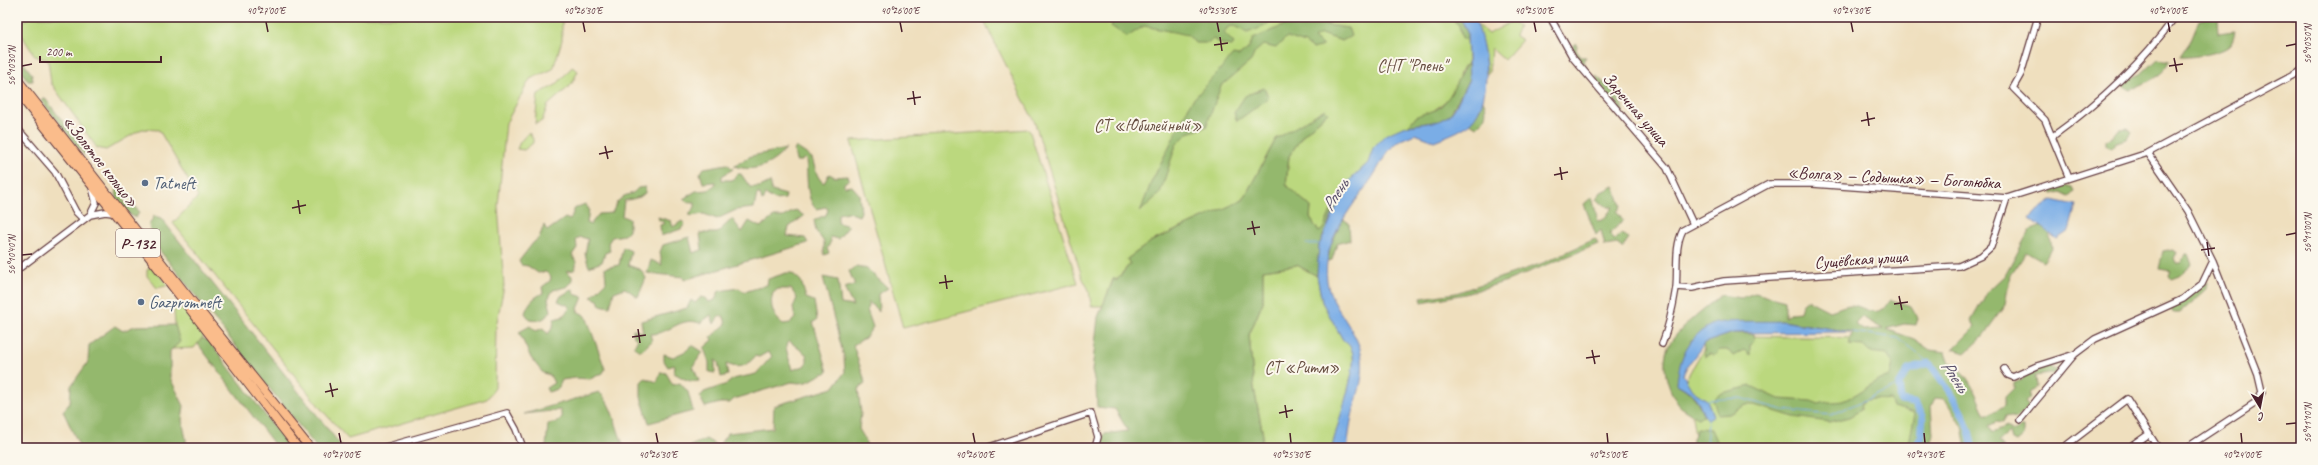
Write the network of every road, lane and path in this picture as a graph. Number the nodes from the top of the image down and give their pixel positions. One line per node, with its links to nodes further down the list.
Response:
1 (1550, 17): 16 (street, Заречная улица)
2 (2038, 17): 8 (street)
3 (2175, 17): 8 (street)
4 (2301, 71): 9 (street, «Волга» — Содышка» — Боголюбка)
5 (17, 79): 26 (highway, «Золотое кольцо» / Р-132)
6 (17, 92): 11 (highway, «Золотое кольцо» / Р-132)
7 (17, 129): 15 (street)
8 (2053, 136): 10 (street)
9 (2148, 153): 10 (street, «Волга» — Содышка» — Боголюбка); 17 (street)
10 (2069, 178): 12 (street, «Волга» — Содышка» — Боголюбка)
11 (92, 186): 13 (highway, «Золотое кольцо» / Р-132); 14 (street)
12 (2007, 198): 16 (street, «Волга» — Содышка» — Боголюбка); 19 (street, Сущёвская улица)
13 (113, 213): 14 (street); 25 (highway, «Золотое кольцо» / Р-132)
14 (90, 215): 15 (street)
15 (83, 219): 18 (street)
16 (1693, 224): 19 (street, «Волга» — Содышка» — Боголюбка)
17 (2213, 261): 21 (street); 34 (street)
18 (17, 270)
19 (1676, 287): 20 (street, «Волга» — Содышка» — Боголюбка)
20 (1662, 344)
21 (2075, 354): 22 (street); 23 (street)
22 (2004, 369)
23 (2020, 420)
24 (2149, 434): 31 (street); 32 (street); 33 (street)
25 (298, 448)
26 (310, 448)
27 (382, 448): 28 (street)
28 (523, 448)
29 (986, 448): 30 (street)
30 (1095, 448)
31 (2064, 448)
32 (2130, 448)
33 (2158, 448)
34 (2186, 448)

